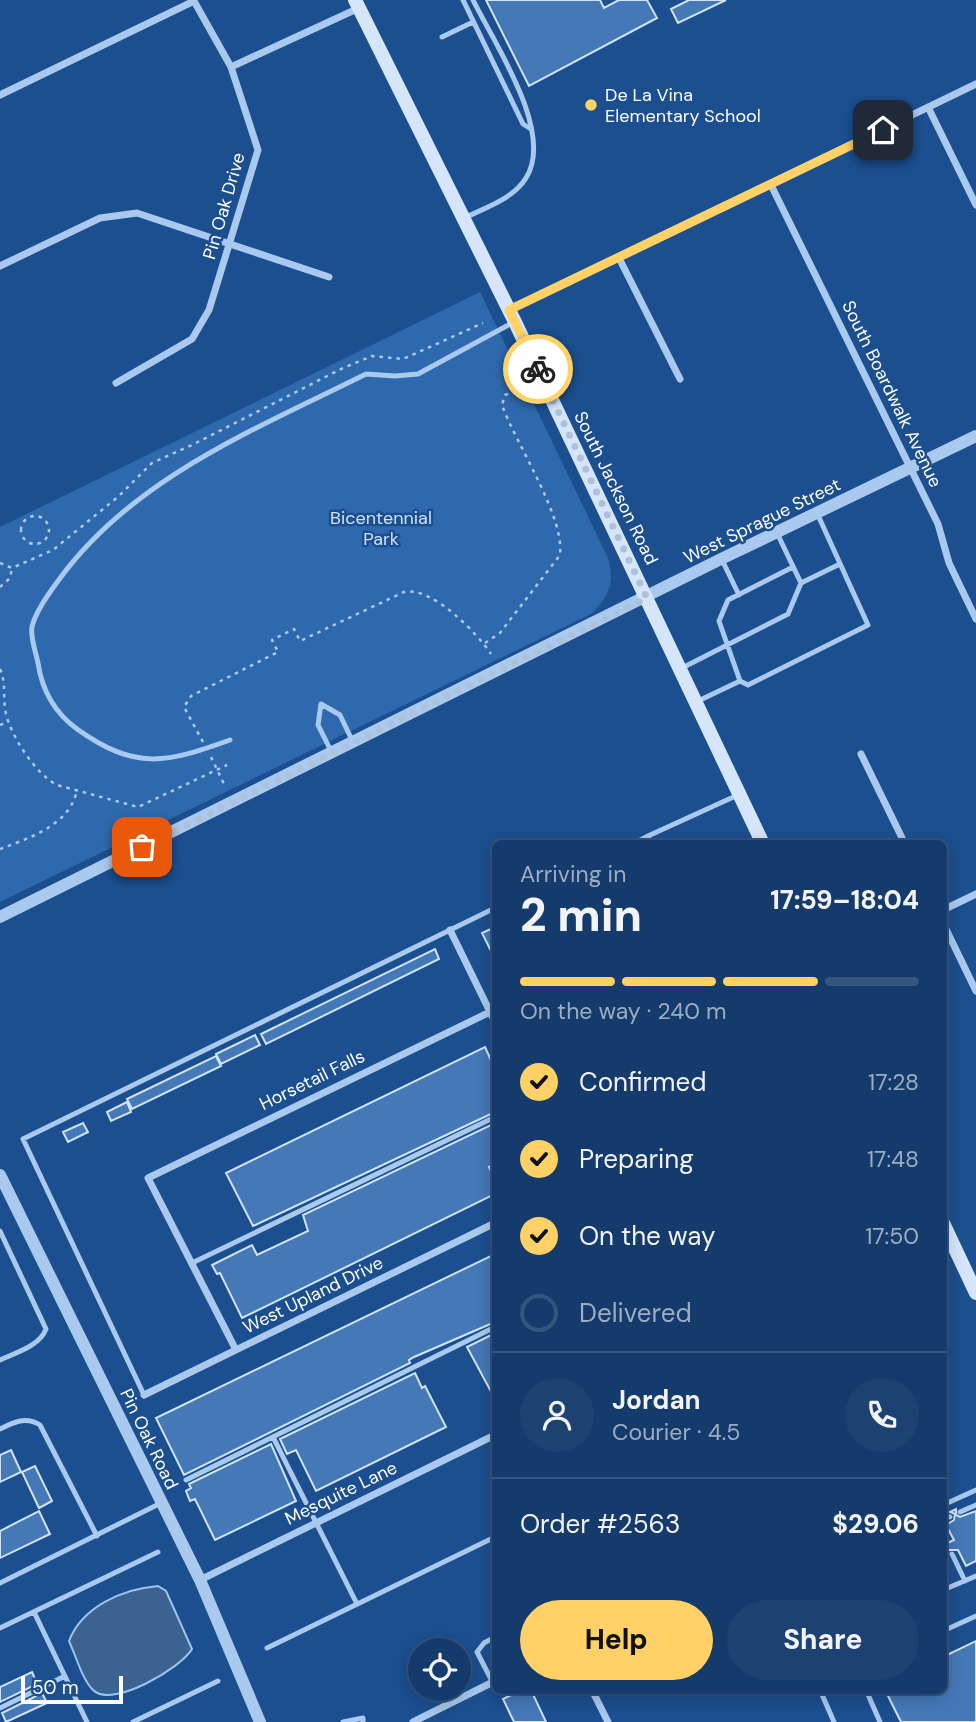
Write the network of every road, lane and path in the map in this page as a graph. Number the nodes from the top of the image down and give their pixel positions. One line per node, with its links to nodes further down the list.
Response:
1 (463, 0): 5 (lane)
2 (473, 0): 11 (lane)
3 (194, 1): 7 (street, Pin Oak Drive); 9 (street)
4 (357, 4): 7 (street); 14 (main road, South Jackson Road)
5 (473, 22): 6 (lane); 11 (lane)
6 (442, 37)
7 (232, 67): 15 (street, Pin Oak Drive)
8 (976, 84): 10 (street)
9 (0, 95)
10 (928, 107): 12 (street); 13 (street)
11 (531, 129): 14 (lane)
12 (771, 186): 16 (street); 24 (street, South Boardwalk Avenue)
13 (976, 205)
14 (464, 218): 19 (main road, South Jackson Road)
15 (231, 244): 17 (street); 18 (street); 21 (street, Pin Oak Drive)
16 (619, 258): 19 (street); 20 (street)
17 (0, 266)
18 (329, 277)
19 (512, 316): 36 (main road, South Jackson Road); 49 (lane)
20 (680, 379)
21 (116, 383)
22 (516, 391): 38 (path)
23 (976, 436): 24 (street, West Sprague Street)
24 (911, 468): 25 (street, West Sprague Street); 37 (street, South Boardwalk Avenue)
25 (817, 513): 26 (street, West Sprague Street); 31 (lane)
26 (777, 532): 29 (street, West Sprague Street); 32 (lane)
27 (41, 543): 27 (path); 28 (path)
28 (44, 554)
29 (721, 559): 35 (lane); 36 (street, West Sprague Street)
30 (0, 563): 34 (path)
31 (840, 564): 33 (lane); 43 (lane)
32 (793, 567): 33 (lane); 35 (lane)
33 (801, 583): 39 (lane)
34 (0, 587)
35 (739, 595): 39 (lane)
36 (647, 598): 42 (main road, South Jackson Road); 48 (street, West Sprague Street)
37 (976, 620)
38 (484, 644): 40 (path); 49 (path)
39 (729, 644): 42 (lane); 43 (lane)
40 (491, 654)
41 (0, 669): 45 (path)
42 (680, 669): 44 (main road, South Jackson Road)
43 (740, 681): 44 (lane)
44 (696, 702): 56 (main road, South Jackson Road)
45 (9, 721): 46 (path); 55 (path)
46 (0, 725)
47 (230, 740): 49 (lane)
48 (353, 743): 50 (street, West Sprague Street); 50 (lane)
49 (206, 748): 53 (path)
50 (332, 754): 66 (street, West Sprague Street)
51 (861, 754): 61 (street)
52 (227, 765): 53 (path)
53 (218, 770): 54 (path); 55 (path)
54 (225, 786)
55 (76, 793): 62 (path)
56 (740, 794): 57 (lane); 60 (main road, South Jackson Road)
57 (648, 836): 58 (lane); 59 (lane)
58 (640, 840)
59 (650, 840)
60 (761, 840)
61 (903, 840)
62 (0, 849)
63 (976, 894): 64 (street)
64 (947, 908)
65 (492, 909): 67 (lane)
66 (0, 917)
67 (450, 930): 70 (street); 82 (lane)
68 (947, 931): 69 (street)
69 (976, 991)
70 (490, 1012): 71 (street); 77 (street, Horsetail Falls)
71 (492, 1016)
72 (492, 1118): 77 (lane)
73 (0, 1175): 88 (street, Pin Oak Road)
74 (492, 1224): 80 (street, West Upland Drive)
75 (0, 1231): 81 (lane)
76 (947, 1231): 78 (main road)
77 (192, 1263): 80 (street)
78 (976, 1293)
79 (492, 1328): 85 (lane)
80 (236, 1350): 82 (street, West Upland Drive)
81 (0, 1360)
82 (144, 1395)
83 (0, 1429): 93 (lane)
84 (492, 1436): 92 (street, Mesquite Lane)
85 (273, 1437): 86 (lane); 92 (lane)
86 (186, 1480)
87 (976, 1490): 89 (lane)
88 (161, 1503): 93 (lane); 98 (street, Pin Oak Road)
89 (947, 1504)
90 (976, 1505): 91 (lane)
91 (960, 1512)
92 (316, 1523): 98 (street, Mesquite Lane); 102 (lane)
93 (97, 1536): 100 (lane)
94 (492, 1538): 102 (lane)
95 (158, 1552): 103 (lane)
96 (952, 1554): 99 (lane)
97 (976, 1576): 99 (lane)
98 (200, 1580): 119 (street, Pin Oak Road)
99 (965, 1581): 101 (lane)
100 (0, 1583)
101 (947, 1588)
102 (358, 1604): 108 (lane)
103 (34, 1612): 105 (lane); 109 (lane)
104 (976, 1616): 106 (lane)
105 (0, 1628)
106 (947, 1629)
107 (492, 1639): 110 (lane)
108 (267, 1648)
109 (65, 1676): 116 (lane); 117 (lane)
110 (492, 1678)
111 (218, 1681): 118 (lane)
112 (492, 1683): 122 (street)
113 (594, 1694): 123 (street)
114 (822, 1694): 124 (lane)
115 (868, 1694): 125 (lane)
116 (0, 1708)
117 (87, 1722)
118 (133, 1722)
119 (260, 1722)
120 (343, 1722): 121 (lane)
121 (363, 1722)
122 (413, 1722)
123 (608, 1722)
124 (834, 1722)
125 (880, 1722)

